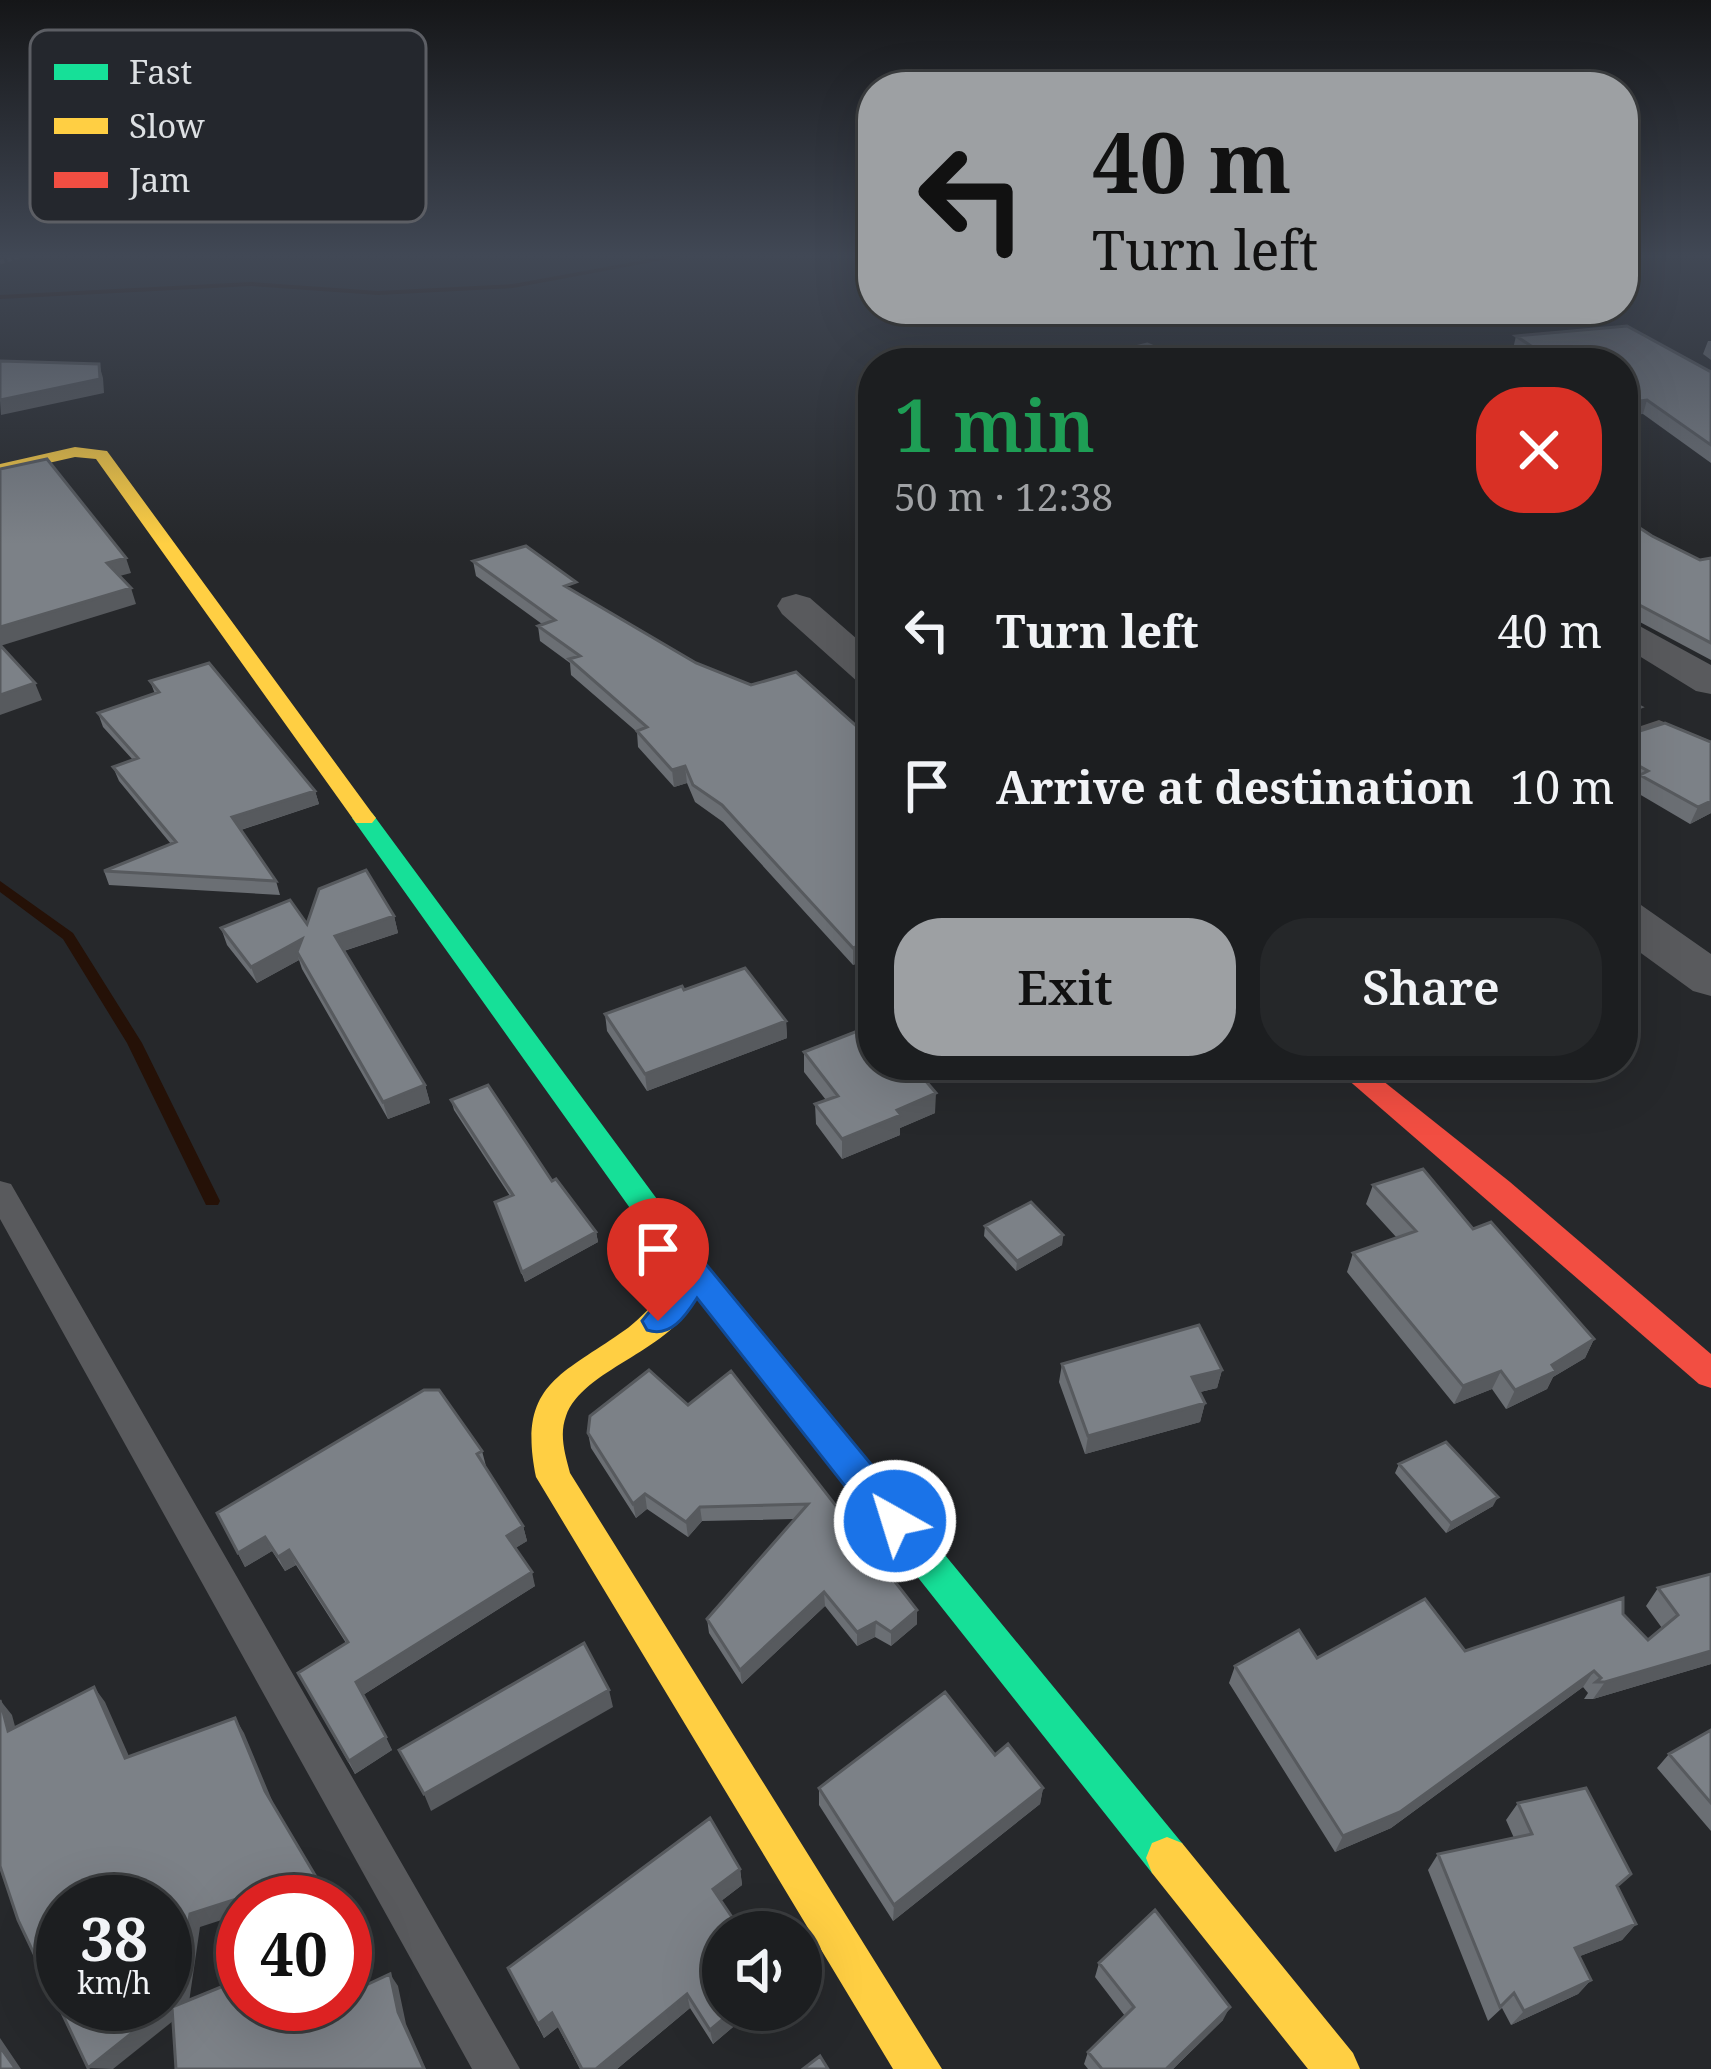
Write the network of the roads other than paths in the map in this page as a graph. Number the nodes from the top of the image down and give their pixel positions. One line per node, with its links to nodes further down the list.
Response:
1 (0, 469): 12 (street)
2 (796, 606): 4 (street)
3 (1638, 638): 5 (street)
4 (858, 661)
5 (1711, 682)
6 (1638, 735): 7 (lane)
7 (1711, 749)
8 (1638, 927): 9 (street)
9 (1711, 979)
10 (1363, 1080): 13 (street)
11 (0, 1192): 14 (lane)
12 (688, 1265): 15 (street); 16 (street)
13 (1711, 1374)
14 (497, 2069)
15 (919, 2069)
16 (1337, 2069)

